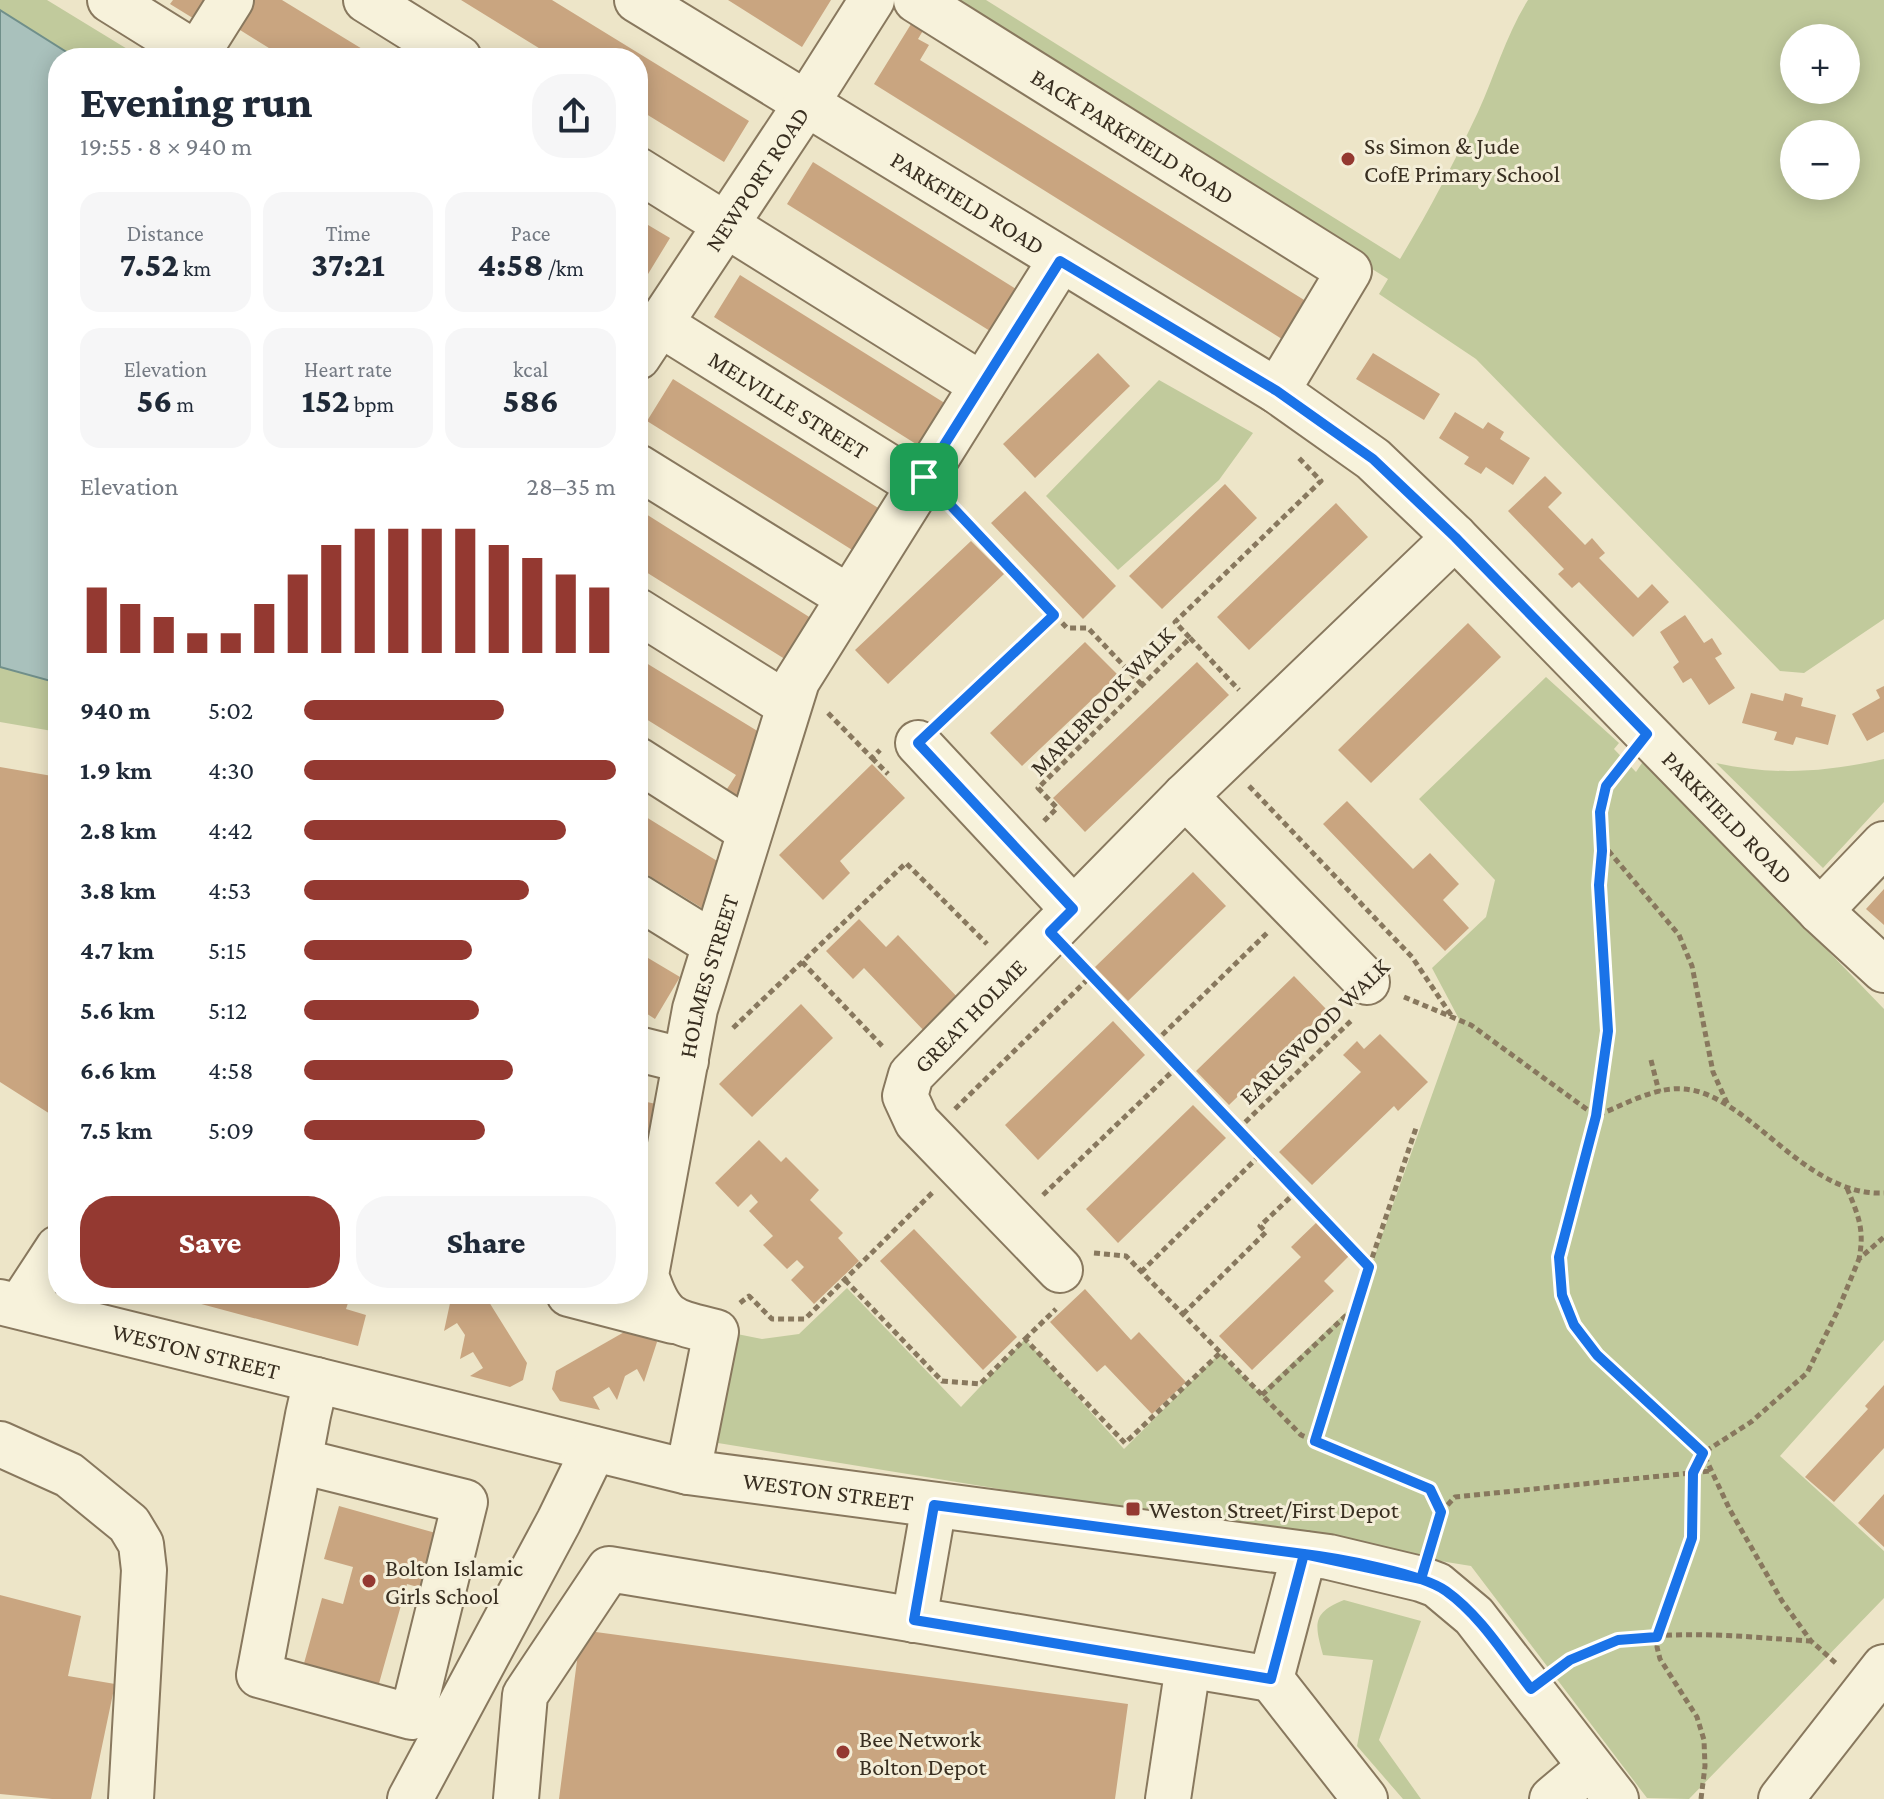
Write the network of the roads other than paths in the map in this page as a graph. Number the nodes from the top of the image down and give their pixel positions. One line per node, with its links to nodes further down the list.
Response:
1 (110, 0): 7 (street)
2 (231, 0): 8 (street)
3 (366, 0): 9 (street)
4 (637, 0): 10 (street, PARKFIELD ROAD)
5 (872, 0): 10 (street, NEWPORT ROAD)
6 (916, 0): 17 (street, BACK PARKFIELD ROAD)
7 (187, 48)
8 (204, 48)
9 (443, 48)
10 (806, 104): 12 (street, NEWPORT ROAD); 13 (street, PARKFIELD ROAD)
11 (648, 176): 12 (street)
12 (726, 225): 14 (street, NEWPORT ROAD); 16 (street)
13 (1060, 261): 16 (street, HOLMES STREET); 17 (street, PARKFIELD ROAD)
14 (648, 336)
15 (648, 338): 19 (street, MELVILLE STREET)
16 (982, 385): 19 (street, HOLMES STREET)
17 (1277, 391): 20 (street, PARKFIELD ROAD)
18 (648, 473): 21 (street)
19 (921, 481): 21 (street, HOLMES STREET)
20 (1455, 537): 26 (street, GREAT HOLME); 30 (street, PARKFIELD ROAD)
21 (848, 597): 23 (street, HOLMES STREET)
22 (648, 616): 23 (street)
23 (792, 693): 27 (street, HOLMES STREET)
24 (918, 743): 31 (street)
25 (648, 766): 27 (street)
26 (1185, 796): 31 (street, GREAT HOLME); 34 (street)
27 (749, 831): 32 (street, HOLMES STREET)
28 (1884, 844): 30 (street)
29 (648, 903): 32 (street)
30 (1820, 911): 33 (street, PARKFIELD ROAD)
31 (1062, 920): 40 (street, GREAT HOLME)
32 (714, 944): 36 (street, HOLMES STREET)
33 (1884, 970)
34 (1375, 986)
35 (648, 1051): 36 (street)
36 (686, 1058): 37 (street, HOLMES STREET)
37 (649, 1184): 38 (street, HOLMES STREET)
38 (648, 1214)
39 (48, 1260): 42 (street)
40 (1060, 1270)
41 (648, 1281): 44 (street, HOLMES STREET)
42 (10, 1304): 45 (street, WESTON STREET)
43 (608, 1304): 44 (street)
44 (673, 1321): 49 (street)
45 (316, 1380): 47 (street, WESTON STREET); 48 (street)
46 (0, 1444): 57 (street)
47 (594, 1449): 49 (street, WESTON STREET); 58 (street)
48 (300, 1461): 48 (street)
49 (688, 1472): 50 (street, WESTON STREET)
50 (934, 1505): 51 (street, WESTON STREET); 52 (street)
51 (1304, 1554): 55 (street); 56 (street, WESTON STREET)
52 (914, 1620): 53 (street); 59 (street)
53 (1188, 1666): 55 (street); 60 (street)
54 (1878, 1675): 63 (street)
55 (1271, 1679): 61 (street)
56 (1603, 1783): 62 (street)
57 (131, 1799)
58 (410, 1799)
59 (516, 1799)
60 (1168, 1799)
61 (1365, 1799)
62 (1552, 1799)
63 (1781, 1799)

